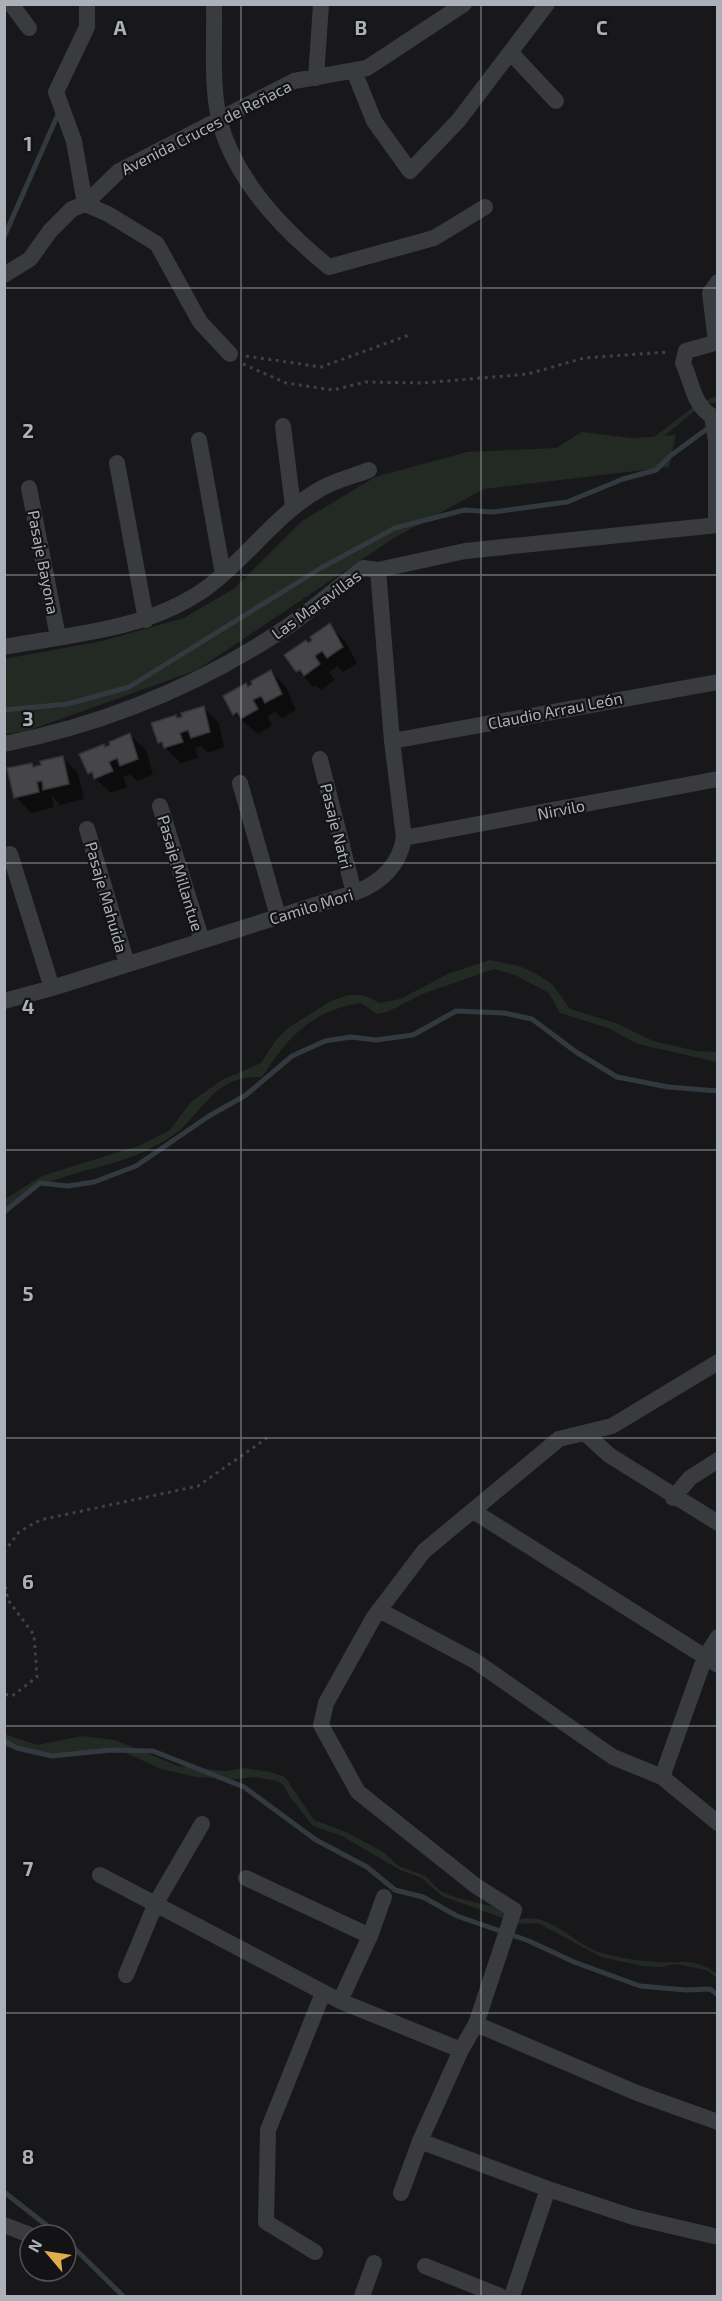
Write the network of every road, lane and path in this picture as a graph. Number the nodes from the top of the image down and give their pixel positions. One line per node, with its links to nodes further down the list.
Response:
1 (11, 4): 7 (street)
2 (87, 4): 13 (street)
3 (214, 4): 12 (street)
4 (321, 4): 10 (street)
5 (464, 4): 9 (street, Avenida Cruces de Reñaca)
6 (547, 4): 8 (street)
7 (29, 28)
8 (511, 53): 9 (street); 11 (street)
9 (354, 70): 10 (street, Avenida Cruces de Reñaca)
10 (316, 78): 12 (street, Avenida Cruces de Reñaca)
11 (556, 101)
12 (219, 119): 13 (street, Avenida Cruces de Reñaca); 14 (street)
13 (85, 204): 15 (street, Avenida Cruces de Reñaca); 20 (street)
14 (485, 207)
15 (4, 275)
16 (717, 282): 18 (street)
17 (409, 335): 20 (path)
18 (717, 342): 19 (street)
19 (686, 351): 20 (path); 27 (street)
20 (230, 354)
21 (283, 426): 26 (street)
22 (199, 440): 29 (street)
23 (117, 463): 30 (street)
24 (369, 470): 26 (street)
25 (29, 488): 31 (street, Pasaje Bayona)
26 (293, 507): 29 (street)
27 (717, 525): 28 (street, Las Maravillas)
28 (378, 570): 34 (street, Camilo Mori); 35 (street, Las Maravillas)
29 (223, 574): 30 (street)
30 (146, 620): 31 (street)
31 (58, 637): 32 (street)
32 (4, 647)
33 (717, 682): 34 (street, Claudio Arrau León)
34 (392, 741): 41 (street, Camilo Mori)
35 (4, 744)
36 (320, 759): 43 (street, Pasaje Natri)
37 (717, 779): 41 (street, Nirvilo)
38 (240, 783): 44 (street)
39 (160, 806): 45 (street, Pasaje Millantue)
40 (87, 829): 46 (street, Pasaje Mahuida)
41 (404, 838): 43 (street, Camilo Mori)
42 (10, 854): 47 (street)
43 (354, 893): 44 (street, Camilo Mori)
44 (279, 916): 45 (street, Camilo Mori)
45 (202, 940): 46 (street, Camilo Mori)
46 (127, 964): 47 (street, Camilo Mori)
47 (52, 988): 48 (street, Camilo Mori)
48 (4, 1001)
49 (717, 1362): 50 (street)
50 (585, 1433): 53 (street); 54 (street)
51 (267, 1438): 56 (path)
52 (717, 1460): 53 (street)
53 (673, 1498): 55 (street)
54 (473, 1511): 58 (street); 60 (street)
55 (717, 1523)
56 (4, 1552)
57 (4, 1579): 61 (path)
58 (379, 1610): 62 (street); 73 (street)
59 (717, 1638): 60 (street)
60 (711, 1661): 62 (street)
61 (4, 1694)
62 (662, 1777): 63 (street)
63 (717, 1823)
64 (202, 1824): 68 (street)
65 (100, 1875): 68 (street)
66 (246, 1878): 69 (street)
67 (384, 1897): 69 (street)
68 (156, 1903): 70 (street); 71 (street)
69 (370, 1936): 72 (street)
70 (126, 1975)
71 (323, 1993): 72 (street); 80 (street)
72 (340, 2001): 74 (street)
73 (476, 2024): 74 (street); 75 (street)
74 (460, 2050): 76 (street)
75 (717, 2122)
76 (420, 2141): 77 (street); 78 (street)
77 (548, 2189): 79 (street); 85 (street)
78 (401, 2193)
79 (717, 2237)
80 (315, 2252)
81 (375, 2263): 83 (street)
82 (425, 2266): 84 (street)
83 (362, 2296)
84 (500, 2296)
85 (512, 2296)

